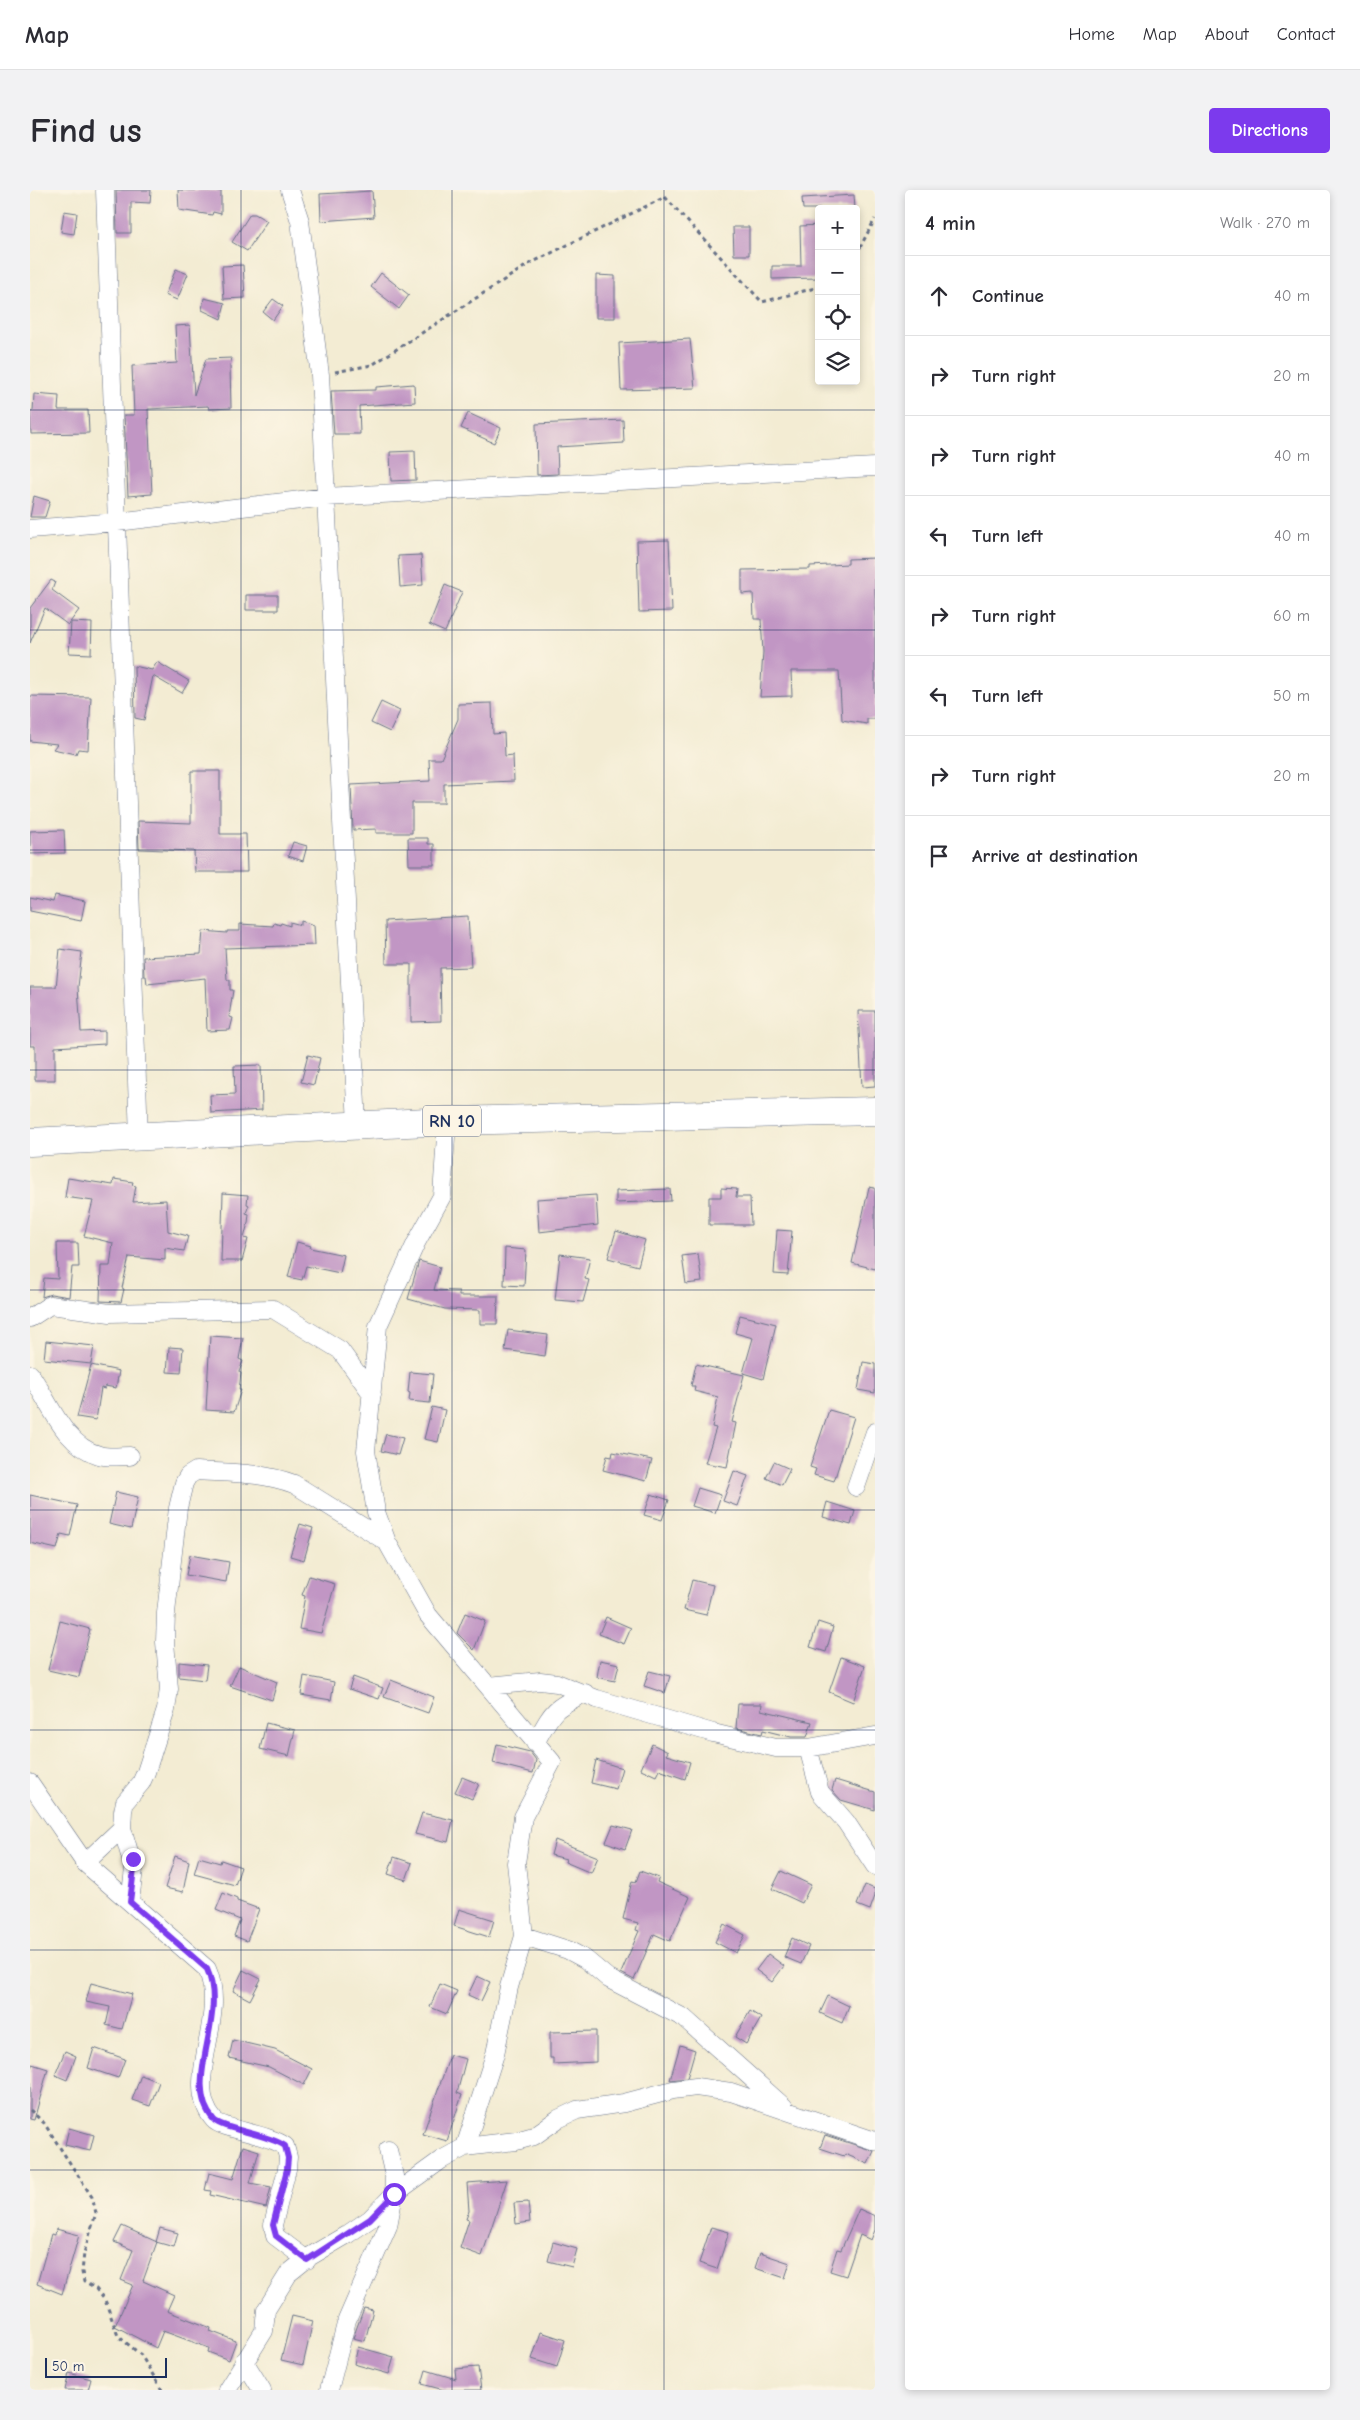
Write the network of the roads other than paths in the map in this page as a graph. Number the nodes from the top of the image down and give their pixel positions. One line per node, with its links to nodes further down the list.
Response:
1 (105, 190): 5 (street)
2 (290, 190): 4 (street)
3 (875, 467): 4 (street)
4 (326, 497): 5 (street); 9 (street)
5 (117, 522): 6 (street); 10 (street)
6 (30, 529)
7 (875, 1111): 8 (main road, RN 10)
8 (447, 1122): 9 (main road, RN 10); 14 (street)
9 (357, 1125): 10 (main road, RN 10)
10 (139, 1137): 11 (main road, RN 10)
11 (30, 1142)
12 (30, 1318): 14 (street)
13 (30, 1374): 16 (street)
14 (372, 1394): 18 (street)
15 (875, 1432): 17 (street)
16 (130, 1456)
17 (856, 1487)
18 (387, 1542): 19 (street); 25 (street)
19 (488, 1686): 20 (street); 22 (street)
20 (585, 1693): 22 (street); 23 (street)
21 (875, 1736): 23 (street)
22 (535, 1743): 29 (street)
23 (808, 1748): 27 (street)
24 (30, 1783): 26 (street)
25 (122, 1828): 26 (street); 28 (street)
26 (85, 1863): 28 (street)
27 (875, 1866)
28 (130, 1902): 35 (street)
29 (524, 1936): 30 (street); 32 (street)
30 (789, 2112): 31 (street); 32 (street)
31 (875, 2141)
32 (465, 2147): 34 (street)
33 (388, 2150): 34 (street)
34 (394, 2194): 35 (street); 39 (street)
35 (307, 2260): 36 (street)
36 (244, 2361): 37 (street); 38 (street)
37 (227, 2390)
38 (262, 2390)
39 (329, 2390)

